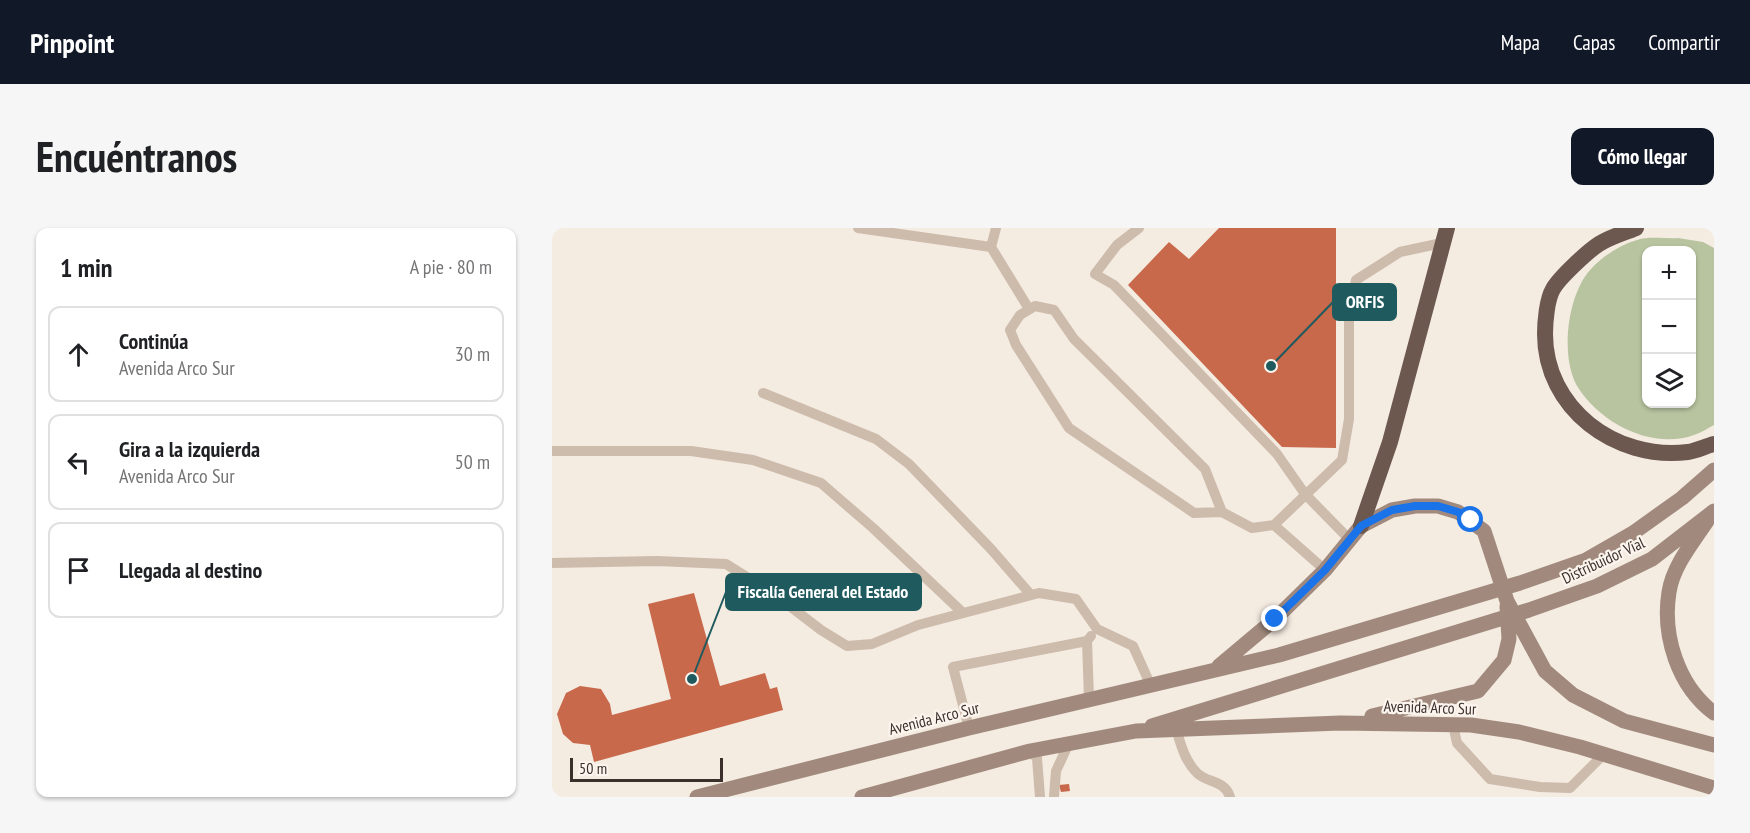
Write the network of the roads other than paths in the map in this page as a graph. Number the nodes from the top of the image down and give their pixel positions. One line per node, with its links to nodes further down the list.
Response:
1 (858, 228): 7 (lane)
2 (922, 228): 7 (lane)
3 (996, 228): 8 (lane)
4 (1139, 228): 14 (lane)
5 (1636, 228): 11 (highway)
6 (1444, 236): 14 (lane); 18 (highway)
7 (928, 238): 8 (lane)
8 (992, 247): 9 (lane)
9 (1029, 309): 16 (lane); 16 (lane)
10 (763, 393): 22 (lane)
11 (1714, 444)
12 (552, 451): 25 (lane)
13 (1714, 470): 28 (main road, Avenida Arco Sur)
14 (1305, 494): 17 (lane); 19 (lane)
15 (1713, 511): 24 (main road, Distribuidor Vial); 31 (main road)
16 (1222, 512): 17 (lane)
17 (1274, 525): 21 (lane)
18 (1361, 526): 19 (main road, Avenida Arco Sur); 23 (main road, Avenida Arco Sur)
19 (1351, 541): 21 (main road, Avenida Arco Sur)
20 (552, 563): 25 (lane)
21 (1325, 570): 28 (main road, Avenida Arco Sur)
22 (1031, 595): 25 (lane); 26 (lane)
23 (1507, 601): 32 (main road); 37 (main road, Avenida Arco Sur)
24 (1529, 610): 33 (main road, Avenida Arco Sur)
25 (962, 612)
26 (1097, 628): 27 (lane); 29 (lane)
27 (1087, 641): 30 (lane); 35 (lane)
28 (1216, 669): 29 (main road, Avenida Arco Sur)
29 (1151, 686): 30 (main road, Avenida Arco Sur)
30 (1089, 699): 35 (main road, Avenida Arco Sur)
31 (1714, 713)
32 (1340, 723): 33 (main road, Avenida Arco Sur); 34 (main road, Avenida Arco Sur)
33 (1175, 725): 36 (main road, Avenida Arco Sur); 45 (lane)
34 (1453, 725): 39 (main road, Avenida Arco Sur); 39 (lane)
35 (969, 728): 41 (main road, Avenida Arco Sur)
36 (1069, 743): 38 (main road, Avenida Arco Sur); 44 (lane)
37 (1714, 745)
38 (1030, 751): 42 (main road, Avenida Arco Sur); 43 (lane)
39 (1604, 754): 40 (main road, Avenida Arco Sur)
40 (1714, 788)
41 (697, 797)
42 (862, 797)
43 (1040, 797)
44 (1054, 797)
45 (1230, 797)

